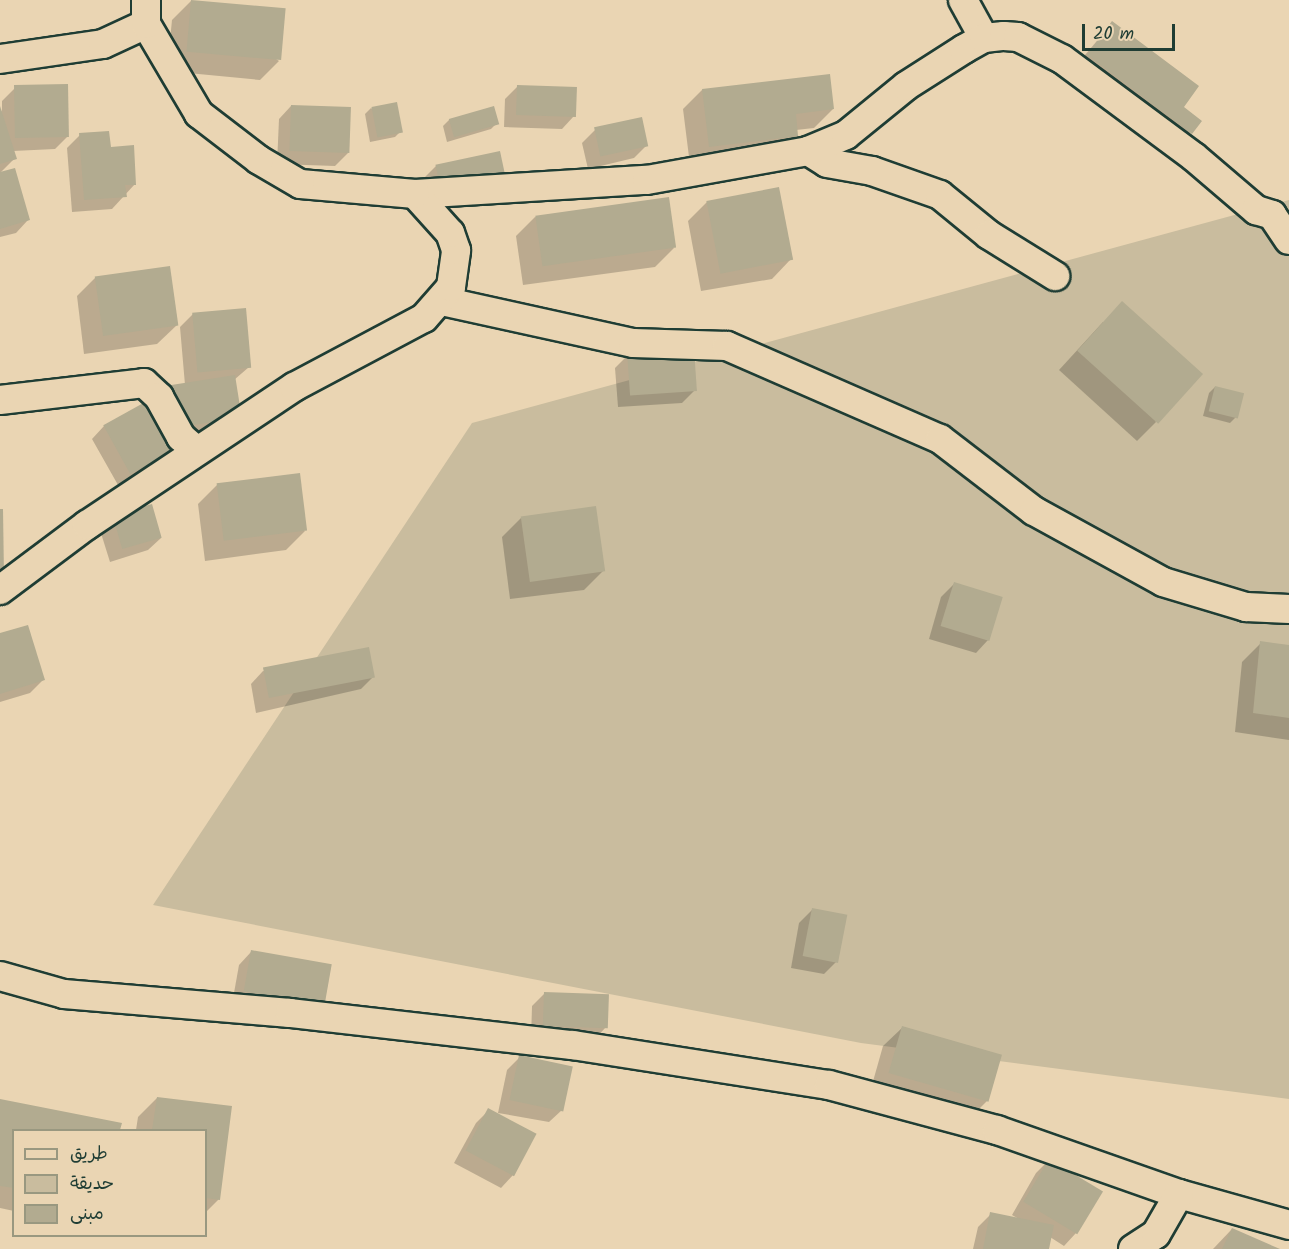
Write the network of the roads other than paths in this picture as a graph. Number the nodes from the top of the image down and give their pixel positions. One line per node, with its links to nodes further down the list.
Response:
1 (963, 0): 3 (street)
2 (146, 12): 4 (street); 6 (street)
3 (984, 38): 5 (street); 7 (street)
4 (0, 59)
5 (808, 151): 6 (street); 8 (street)
6 (415, 194): 9 (street)
7 (1289, 240)
8 (1054, 276)
9 (442, 301): 11 (street); 13 (street)
10 (0, 400): 11 (street)
11 (197, 451): 12 (street)
12 (0, 590)
13 (1289, 609)
14 (0, 976): 15 (street)
15 (1179, 1194): 16 (street); 17 (street)
16 (1289, 1225)
17 (1133, 1249)

